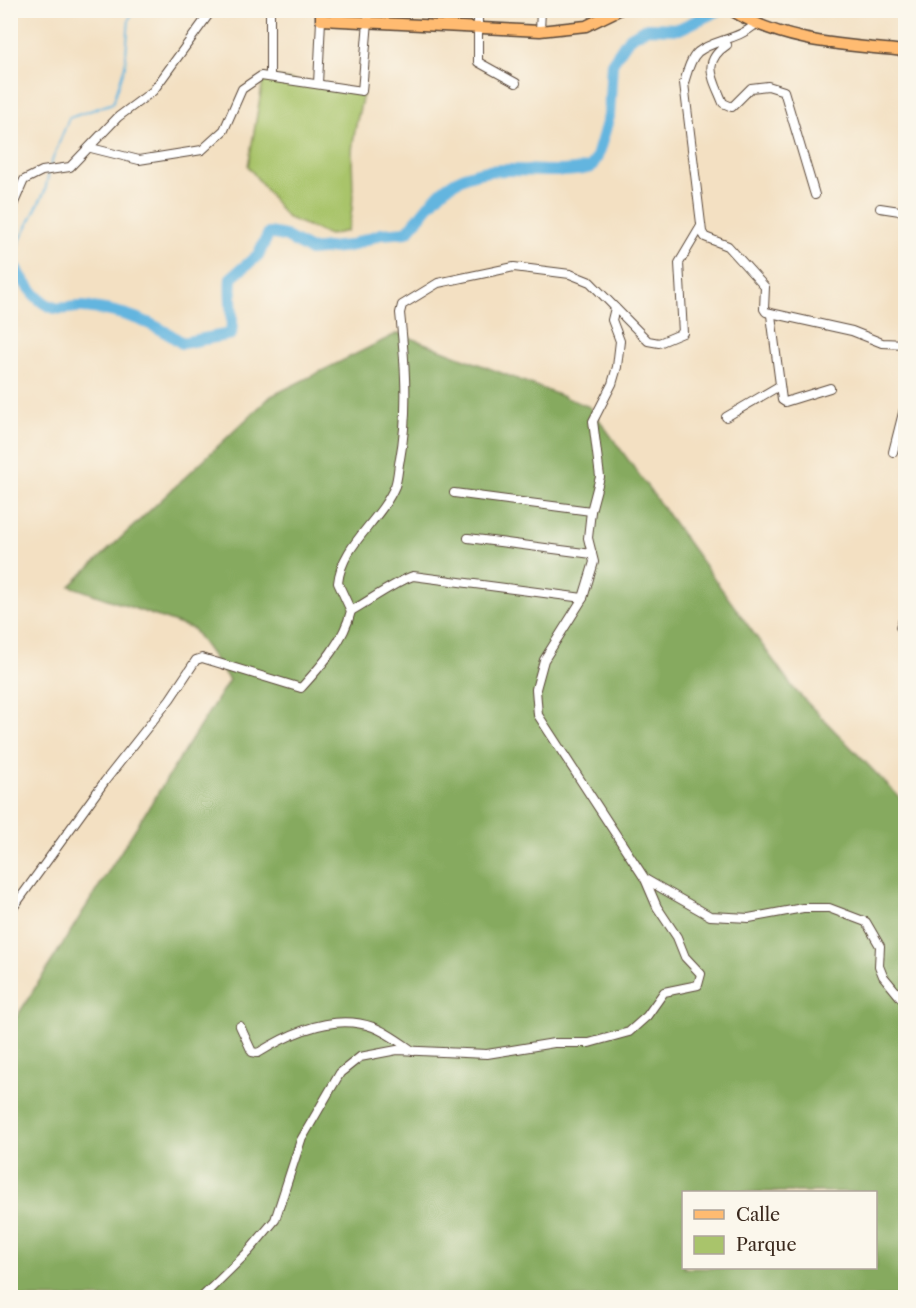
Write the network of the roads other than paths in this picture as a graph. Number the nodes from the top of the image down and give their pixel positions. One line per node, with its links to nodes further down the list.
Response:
1 (212, 10): 17 (street)
2 (270, 10): 14 (street)
3 (478, 10): 10 (street)
4 (541, 10): 11 (street)
5 (620, 10): 11 (main road)
6 (731, 10): 9 (main road)
7 (321, 15): 8 (main road); 16 (street)
8 (369, 16): 10 (main road); 16 (street)
9 (752, 23): 12 (street); 13 (main road)
10 (478, 27): 11 (main road); 15 (street)
11 (540, 31)
12 (741, 35): 18 (street); 22 (street)
13 (906, 51)
14 (270, 76): 16 (street); 17 (street)
15 (516, 83)
16 (318, 84)
17 (90, 148): 20 (street)
18 (815, 195)
19 (880, 208): 21 (street)
20 (10, 212)
21 (906, 212)
22 (701, 226): 23 (street); 24 (street)
23 (615, 308): 32 (street); 36 (street)
24 (771, 315): 25 (street); 26 (street)
25 (906, 344)
26 (779, 386): 27 (street); 29 (street)
27 (830, 388)
28 (906, 401): 30 (street)
29 (726, 417)
30 (893, 452)
31 (454, 493): 32 (street)
32 (591, 511): 34 (street)
33 (468, 537): 34 (street)
34 (592, 554): 35 (street)
35 (583, 598): 36 (street); 39 (street)
36 (351, 611): 40 (street)
37 (906, 612): 38 (street)
38 (900, 627)
39 (645, 879): 41 (street); 43 (street)
40 (10, 912)
41 (906, 1004)
42 (240, 1026): 43 (street)
43 (414, 1052): 44 (street)
44 (201, 1298)

